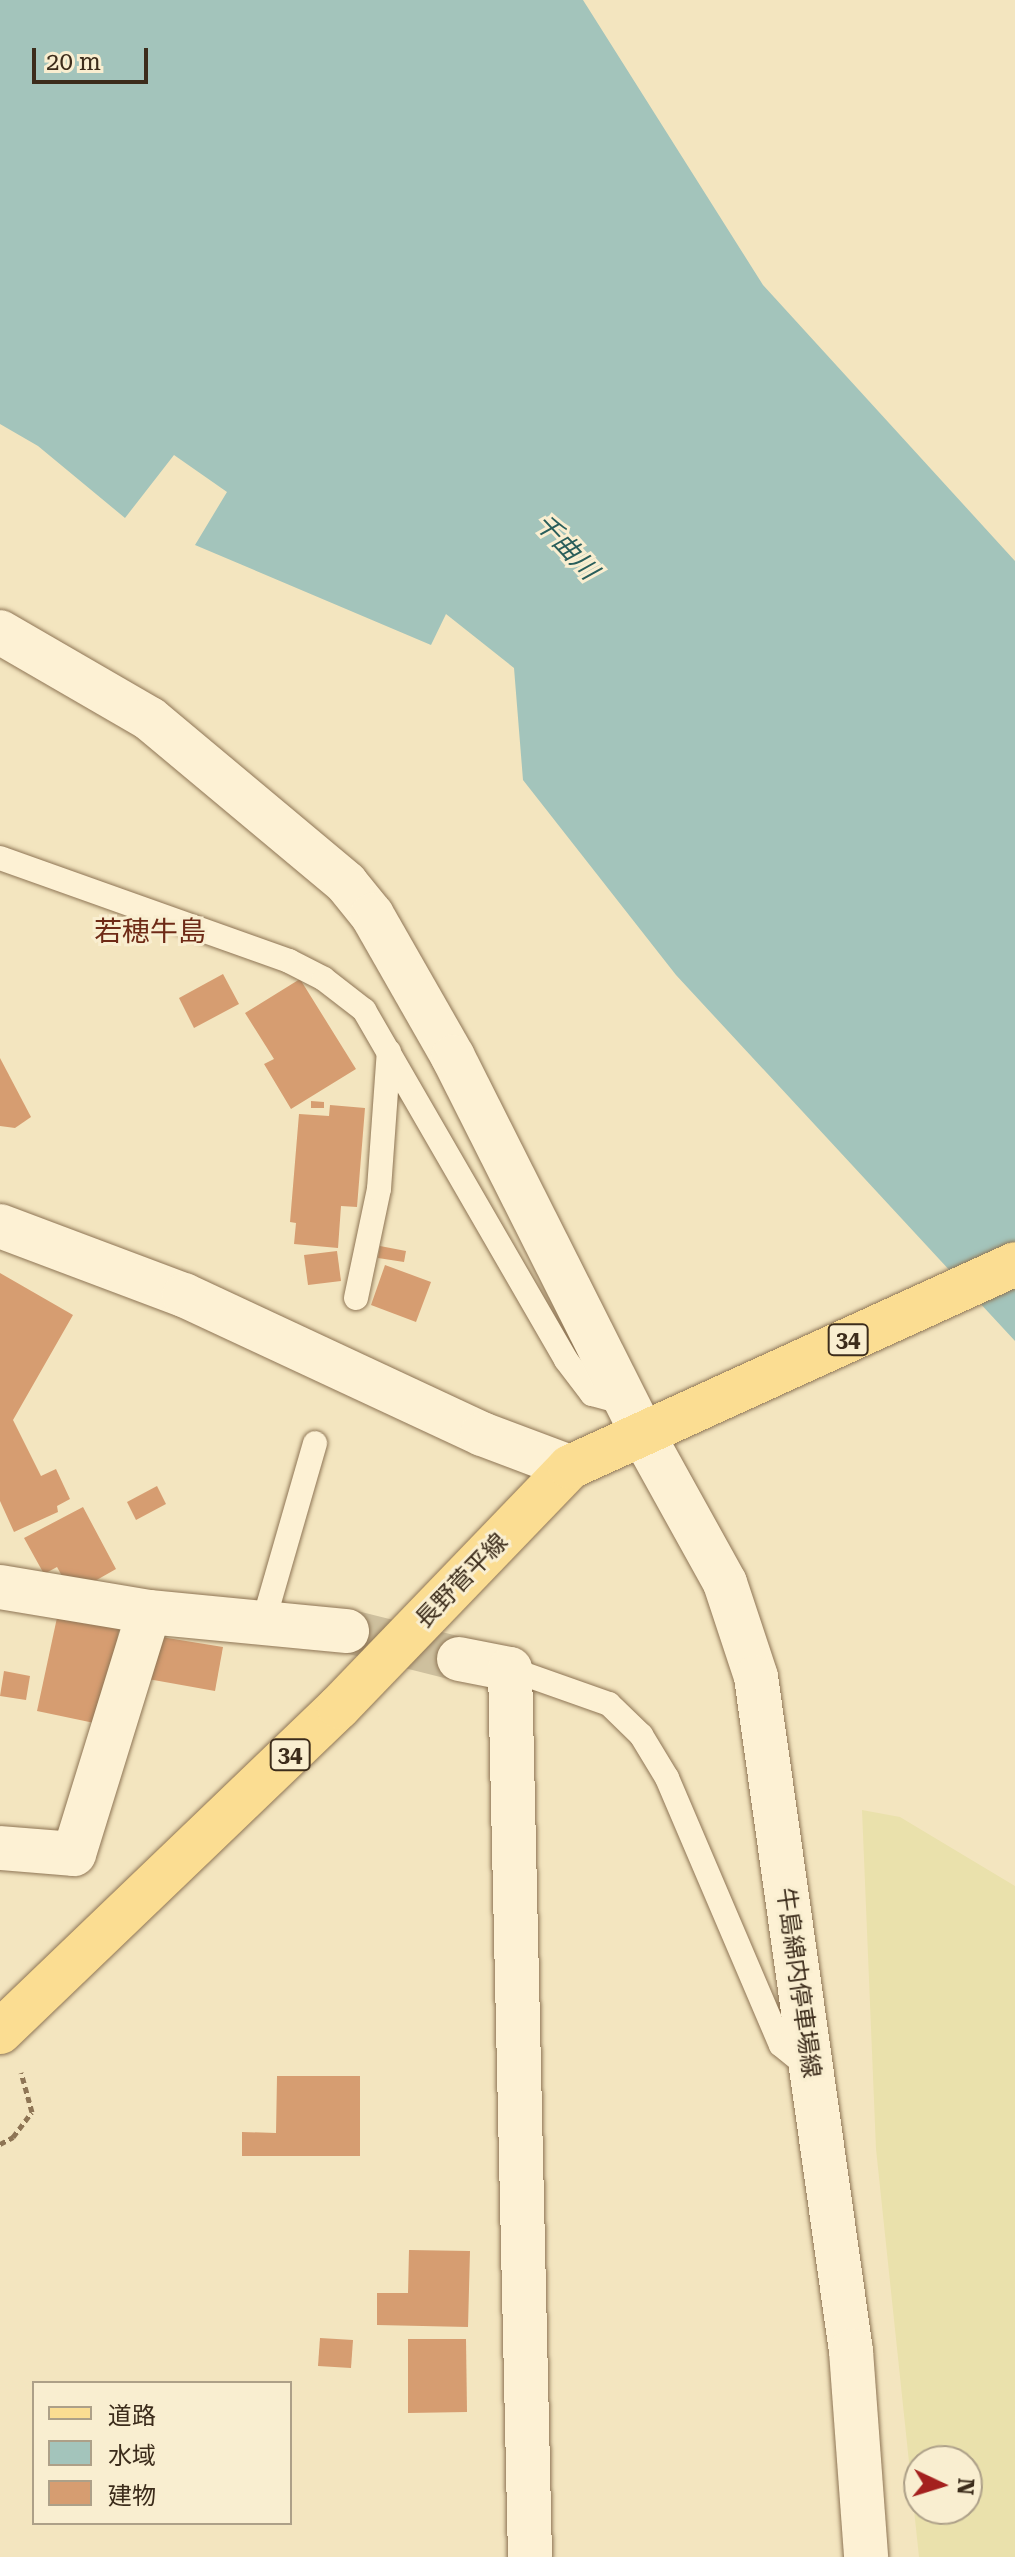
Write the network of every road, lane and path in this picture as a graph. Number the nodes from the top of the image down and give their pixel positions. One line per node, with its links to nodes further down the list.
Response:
1 (0, 632): 7 (street, 牛島綿内停車場線)
2 (0, 858): 3 (lane)
3 (389, 1051): 6 (lane); 7 (lane)
4 (0, 1226): 9 (street)
5 (1015, 1264): 7 (main road, 長野菅平線 / 34)
6 (356, 1298)
7 (650, 1417): 9 (main road, 長野菅平線 / 34); 18 (street, 牛島綿内停車場線)
8 (315, 1443): 12 (lane)
9 (570, 1467): 17 (main road, 長野菅平線 / 34)
10 (0, 1587): 11 (street)
11 (149, 1612): 12 (street); 16 (street)
12 (264, 1620): 13 (street)
13 (347, 1631)
14 (459, 1659): 15 (street)
15 (510, 1669): 18 (lane); 21 (street)
16 (0, 1848)
17 (0, 2032)
18 (810, 2069): 22 (street, 牛島綿内停車場線)
19 (21, 2072): 20 (path)
20 (0, 2144)
21 (530, 2557)
22 (866, 2557)

